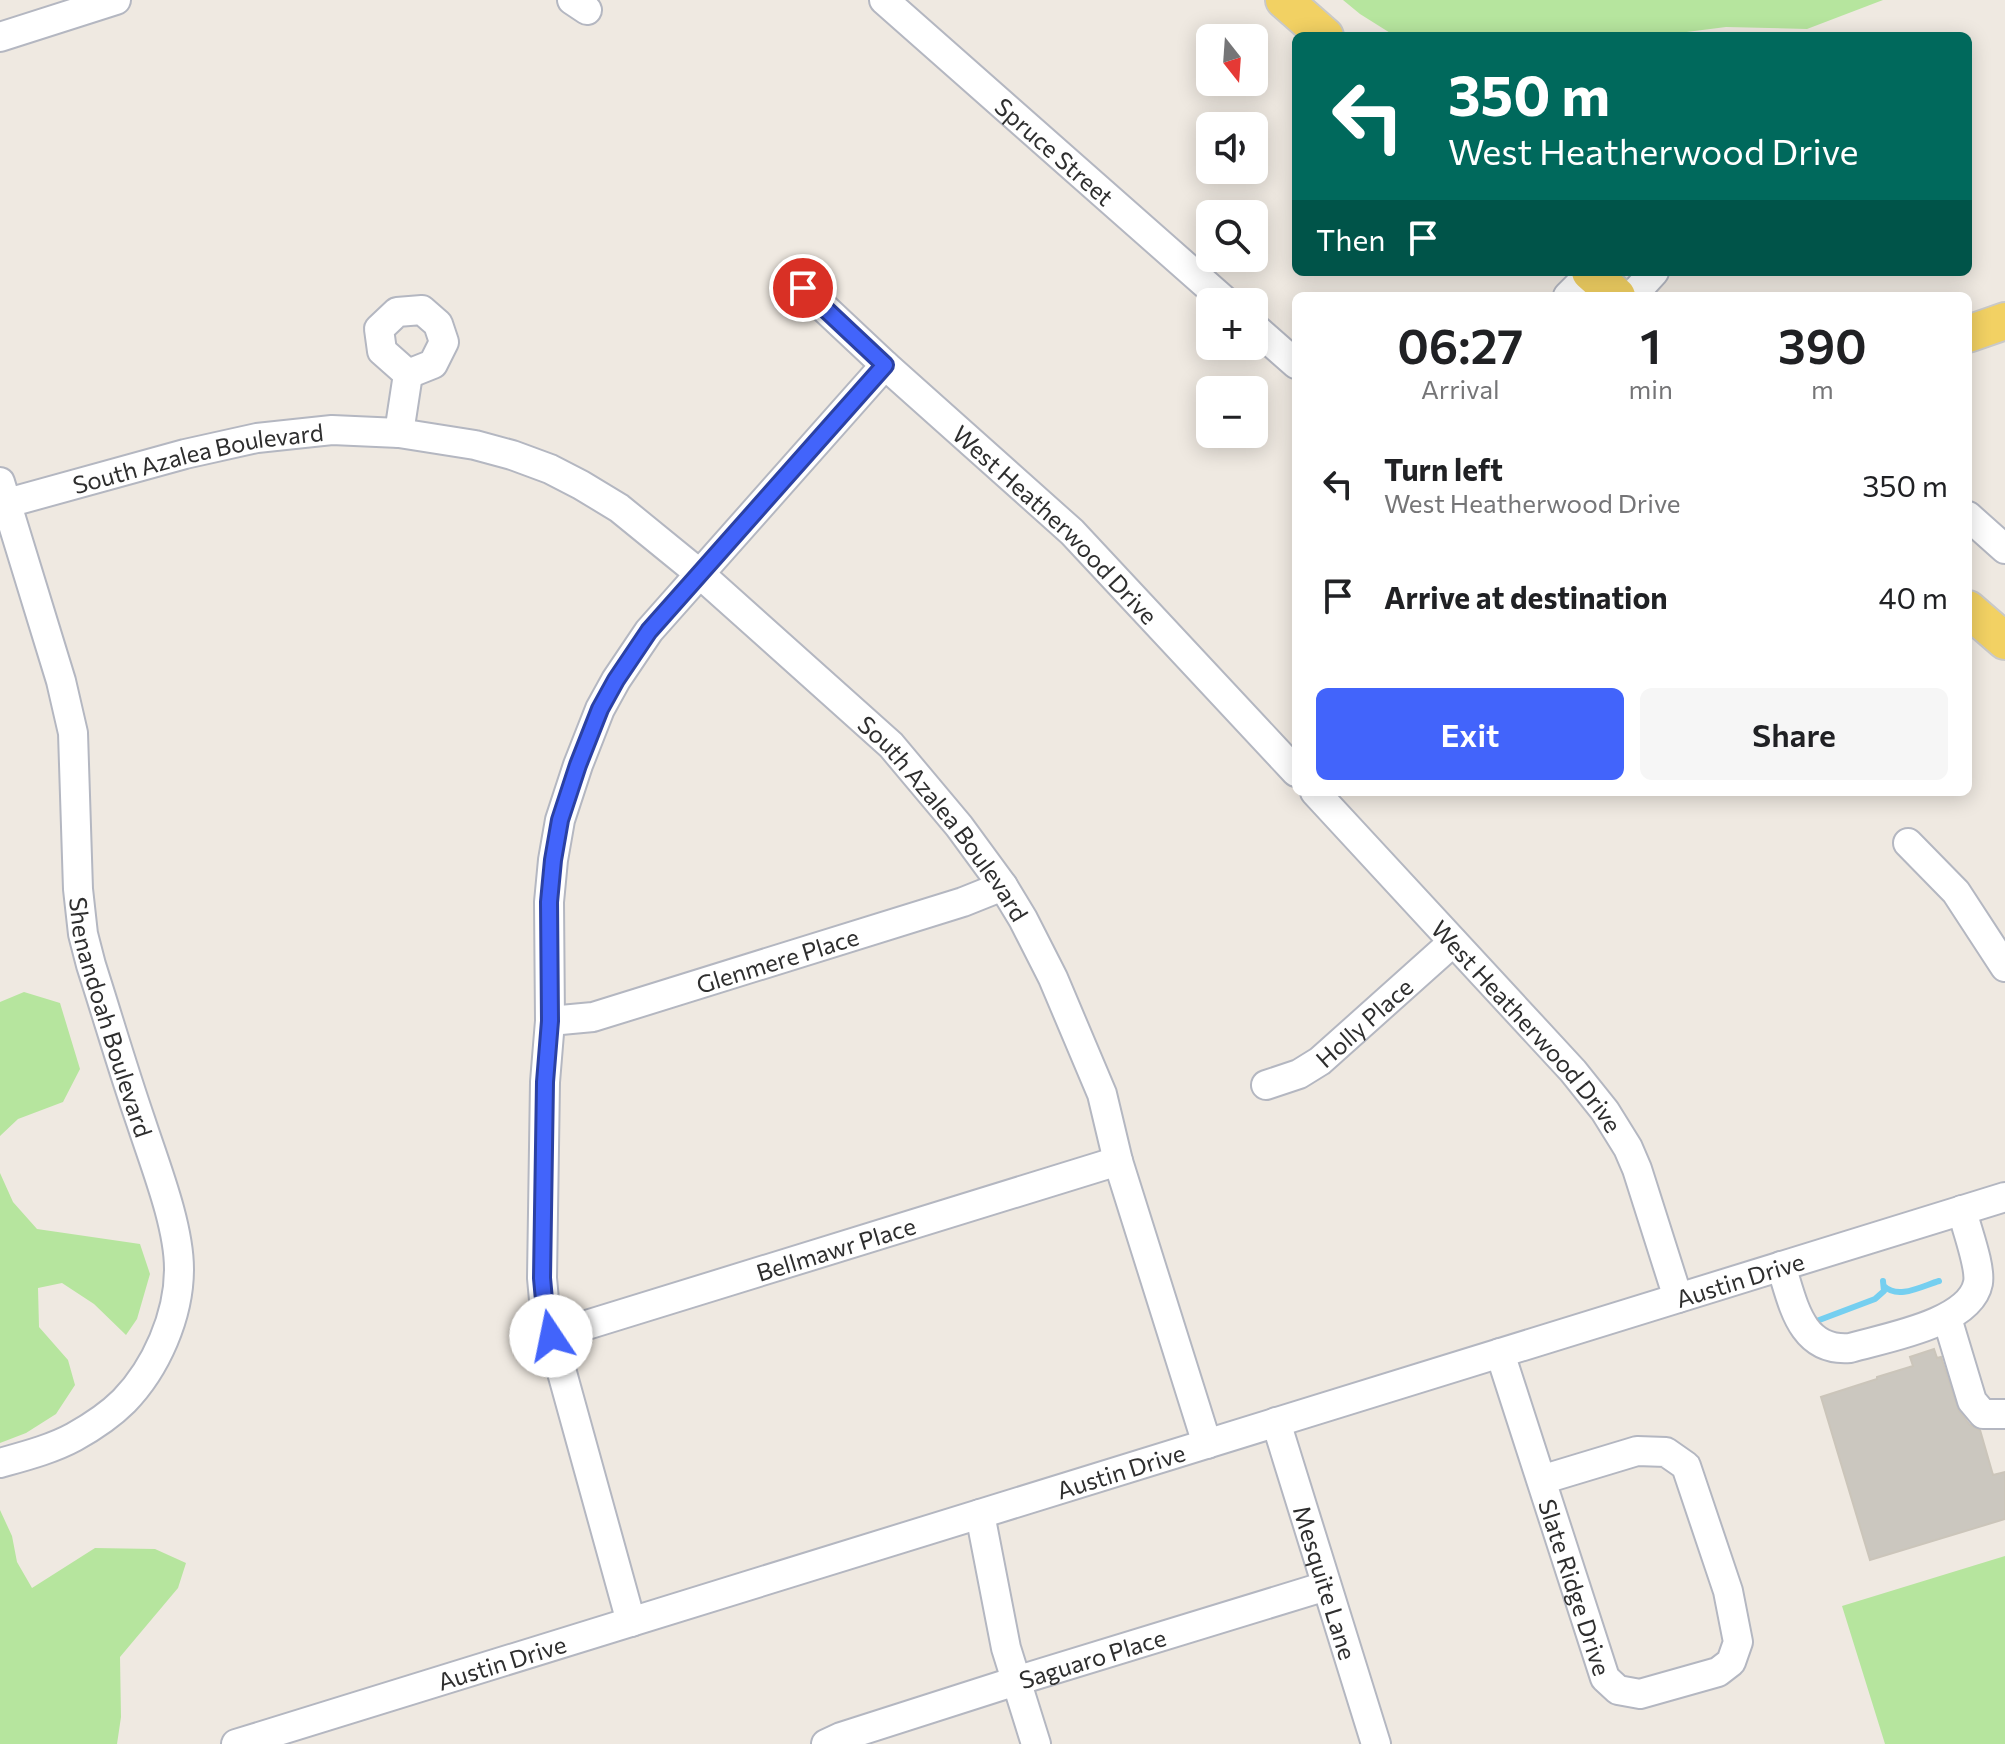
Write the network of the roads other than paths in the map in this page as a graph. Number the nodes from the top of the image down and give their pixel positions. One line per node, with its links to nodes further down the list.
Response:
1 (116, 0): 4 (street)
2 (884, 0): 11 (street, Spruce Street)
3 (1284, 0): 5 (main road)
4 (72, 7): 6 (street)
5 (1320, 32)
6 (0, 37)
7 (1586, 276): 12 (street)
8 (1594, 276): 13 (main road)
9 (1650, 276): 14 (street)
10 (803, 288): 19 (street, West Heatherwood Drive)
11 (1210, 288)
12 (1572, 292)
13 (1612, 292)
14 (1636, 292)
15 (2005, 321): 16 (main road)
16 (1972, 333)
17 (1268, 339): 18 (street)
18 (1292, 360)
19 (885, 365): 25 (street); 28 (street, West Heatherwood Drive)
20 (408, 374): 21 (street)
21 (399, 433): 22 (street, South Azalea Boulevard); 25 (street, South Azalea Boulevard)
22 (2, 497): 47 (street, Shenandoah Boulevard)
23 (1972, 528): 24 (street)
24 (2005, 549)
25 (700, 574): 31 (street, South Azalea Boulevard); 34 (street)
26 (1972, 612): 27 (main road)
27 (2005, 641)
28 (1292, 768)
29 (1319, 796): 32 (street, West Heatherwood Drive)
30 (1908, 843): 33 (street)
31 (1003, 886): 34 (street, Glenmere Place); 36 (street, South Azalea Boulevard)
32 (1453, 942): 35 (street, Holly Place); 40 (street, West Heatherwood Drive)
33 (2005, 967)
34 (550, 1021): 42 (street)
35 (1266, 1085)
36 (1118, 1161): 42 (street, Bellmawr Place); 46 (street, South Azalea Boulevard)
37 (2005, 1197): 38 (street, Austin Drive)
38 (1962, 1210): 39 (street, Austin Drive); 41 (street)
39 (1781, 1266): 40 (street, Austin Drive); 41 (street)
40 (1678, 1298): 43 (street, Austin Drive)
41 (1947, 1318): 44 (street)
42 (551, 1336): 51 (street)
43 (1500, 1353): 45 (street, Austin Drive); 48 (street, Slate Ridge Drive)
44 (2005, 1414)
45 (1276, 1422): 46 (street, Austin Drive); 50 (street, Mesquite Lane)
46 (1207, 1444): 49 (street, Austin Drive)
47 (0, 1463)
48 (1541, 1480): 48 (street, Slate Ridge Drive)
49 (980, 1514): 51 (street, Austin Drive); 52 (street)
50 (1326, 1586): 52 (street, Saguaro Place); 56 (street, Mesquite Lane)
51 (631, 1622): 53 (street, Austin Drive)
52 (1016, 1681): 54 (street, Saguaro Place); 55 (street)
53 (236, 1744)
54 (826, 1744)
55 (1036, 1744)
56 (1376, 1744)

